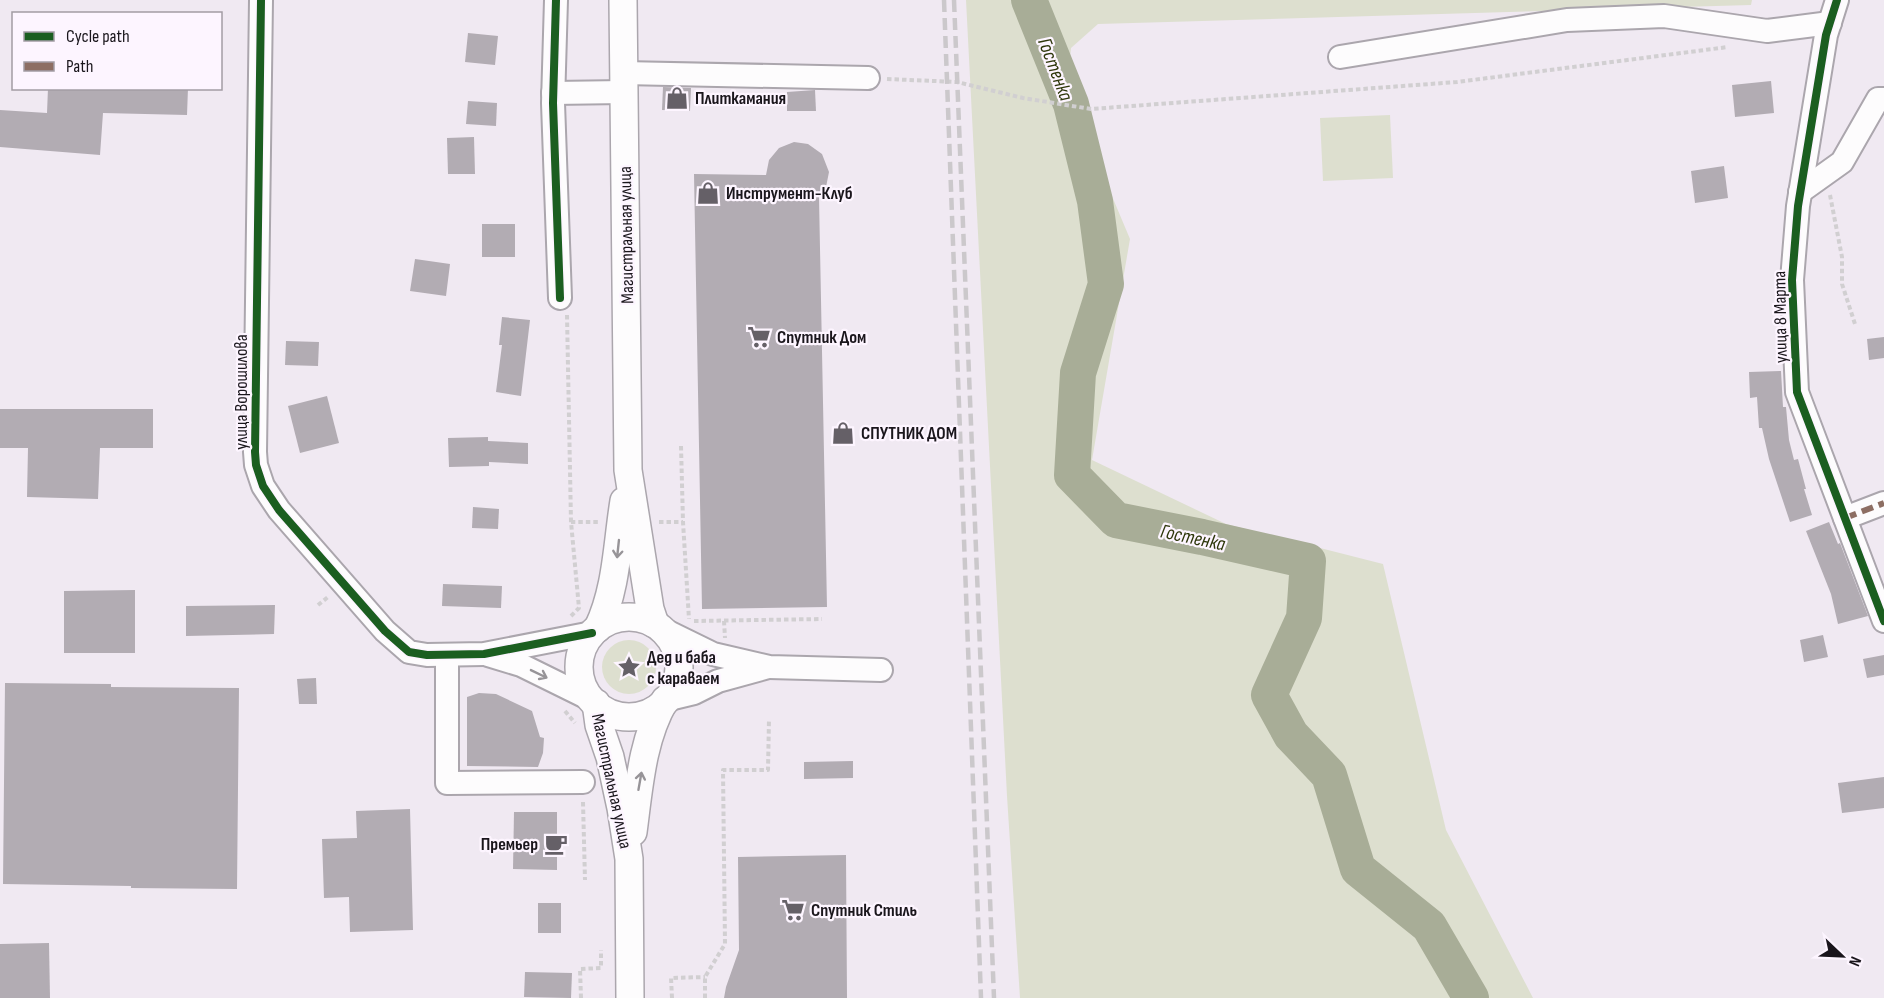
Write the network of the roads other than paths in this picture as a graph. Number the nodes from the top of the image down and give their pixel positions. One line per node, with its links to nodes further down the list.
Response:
1 (261, 0): 19 (street, улица Ворошилова)
2 (556, 0): 8 (street)
3 (623, 0): 7 (main road, Магистральная улица)
4 (1837, 7): 5 (street); 10 (street, улица 8 Марта)
5 (1340, 57)
6 (868, 78): 7 (street)
7 (624, 82): 8 (street); 14 (main road, Магистральная улица)
8 (554, 93): 11 (street)
9 (1884, 99): 10 (street)
10 (1800, 192): 13 (street, улица 8 Марта)
11 (560, 298)
12 (1884, 503): 13 (street)
13 (1845, 518): 15 (street, улица 8 Марта)
14 (628, 523): 16 (main road, Магистральная улица); 17 (main road, Магистральная улица, one-way to 17)
15 (1884, 621)
16 (659, 626): 17 (main road); 20 (street); 22 (main road, Магистральная улица)
17 (595, 630): 18 (street); 23 (main road, Магистральная улица)
18 (484, 654): 19 (street, улица Ворошилова); 23 (street, one-way to 23)
19 (447, 655): 24 (street)
20 (769, 667): 21 (street); 22 (street)
21 (881, 670)
22 (665, 700): 23 (main road, Магистральная улица); 25 (main road, Магистральная улица, one-way to 22)
23 (594, 702): 25 (main road, Магистральная улица)
24 (583, 782)
25 (629, 860): 26 (main road, Магистральная улица)
26 (630, 998)

